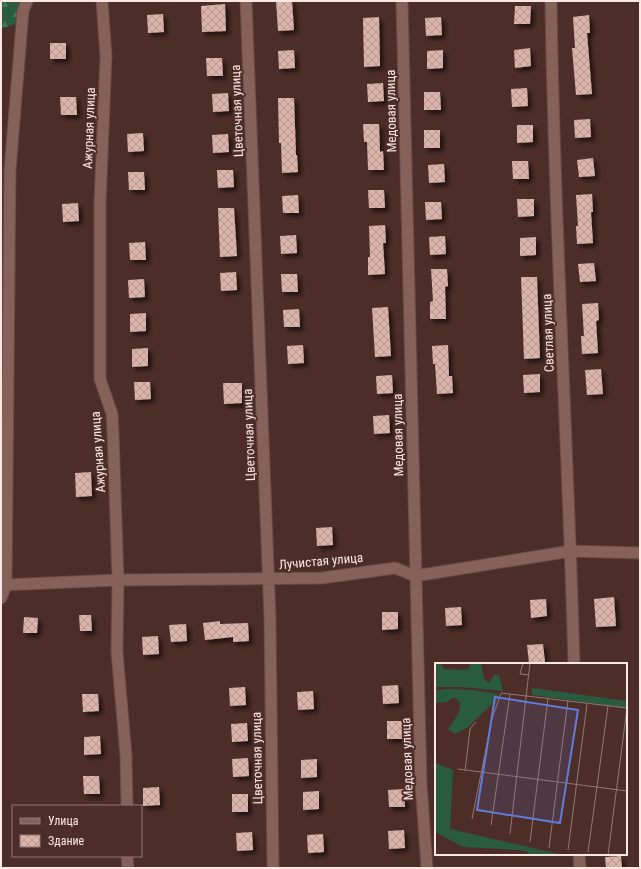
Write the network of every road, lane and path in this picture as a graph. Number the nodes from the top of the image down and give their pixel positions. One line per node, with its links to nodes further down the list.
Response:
1 (28, 1): 11 (street)
2 (102, 1): 9 (street, Ажурная улица)
3 (246, 1): 10 (street, Цветочная улица)
4 (402, 1): 8 (street, Медовая улица)
5 (552, 1): 6 (street, Светлая улица)
6 (571, 552): 7 (street); 8 (street); 13 (street, Светлая улица)
7 (640, 553)
8 (415, 576): 10 (street, Лучистая улица); 19 (street, Медовая улица)
9 (118, 580): 10 (street, Лучистая улица); 11 (street, Лучистая улица); 14 (street, Ажурная улица)
10 (268, 580): 18 (street, Цветочная улица)
11 (3, 585): 12 (street)
12 (1, 598)
13 (574, 663)
14 (127, 805)
15 (579, 855): 20 (street)
16 (127, 857): 17 (street)
17 (128, 868)
18 (273, 868)
19 (427, 868)
20 (580, 868)

